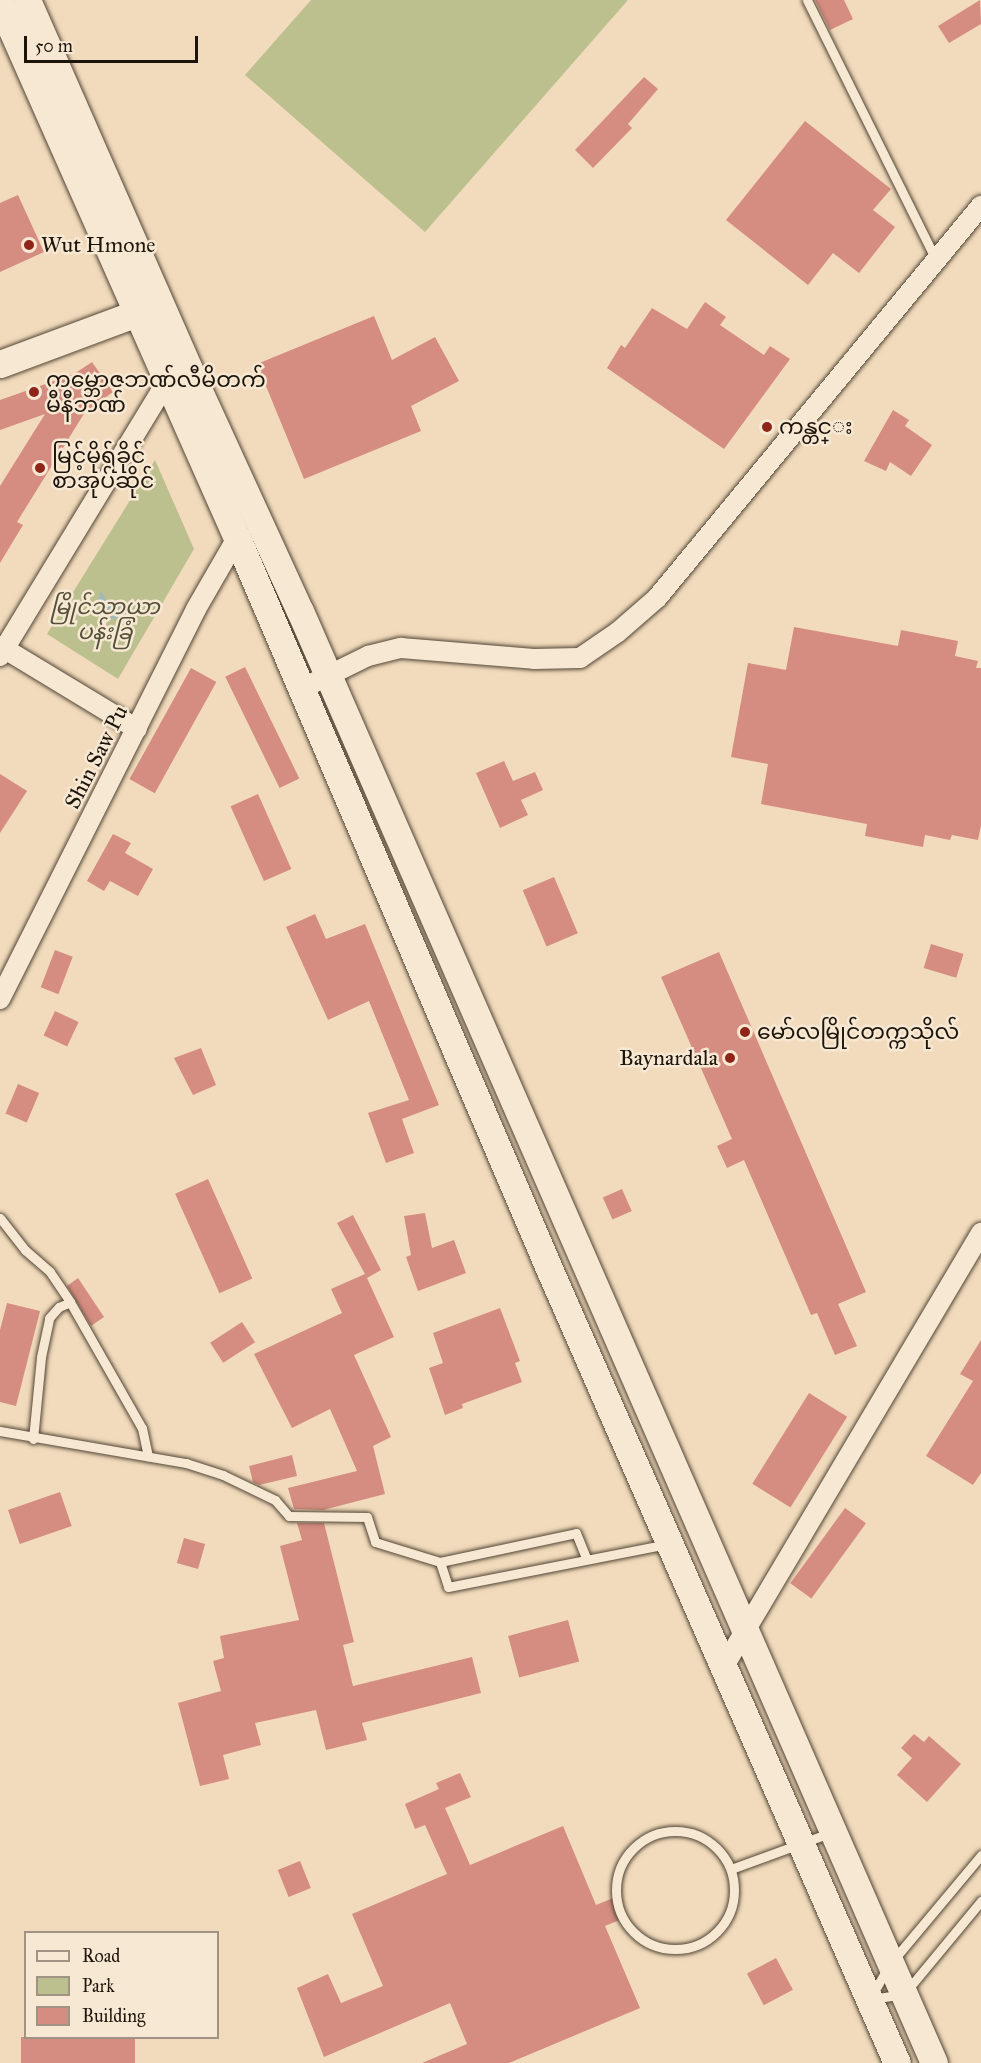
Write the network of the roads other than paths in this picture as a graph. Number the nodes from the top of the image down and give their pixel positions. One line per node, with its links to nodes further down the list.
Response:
1 (27, 0): 6 (main road)
2 (807, 0): 5 (lane)
3 (0, 3): 6 (main road)
4 (978, 212): 5 (street)
5 (936, 260): 11 (street)
6 (148, 309): 7 (main road); 8 (main road)
7 (0, 364)
8 (178, 376): 9 (main road); 10 (street); 11 (main road)
9 (237, 538): 12 (main road); 13 (street, Shin Saw Pu)
10 (2, 650): 13 (street)
11 (327, 677): 12 (street); 17 (main road)
12 (302, 689): 18 (main road)
13 (137, 729): 14 (street, Shin Saw Pu)
14 (0, 999)
15 (0, 1218): 19 (lane)
16 (981, 1233): 26 (street)
17 (582, 1256): 18 (main road); 26 (main road)
18 (551, 1273): 23 (main road)
19 (70, 1302): 21 (lane); 22 (lane)
20 (0, 1431): 21 (lane)
21 (33, 1438): 22 (lane)
22 (148, 1456): 25 (lane)
23 (669, 1544): 24 (lane); 27 (main road)
24 (586, 1558): 25 (lane); 25 (lane)
25 (440, 1562)
26 (746, 1632): 27 (street); 28 (main road)
27 (723, 1668): 29 (main road)
28 (833, 1832): 29 (lane); 33 (main road)
29 (801, 1844): 31 (lane); 35 (main road)
30 (981, 1854): 33 (lane)
31 (731, 1869): 31 (lane)
32 (981, 1901): 34 (lane)
33 (890, 1964): 34 (main road); 35 (lane)
34 (903, 1994): 35 (lane); 37 (main road)
35 (870, 2000): 36 (main road)
36 (897, 2063)
37 (934, 2063)

